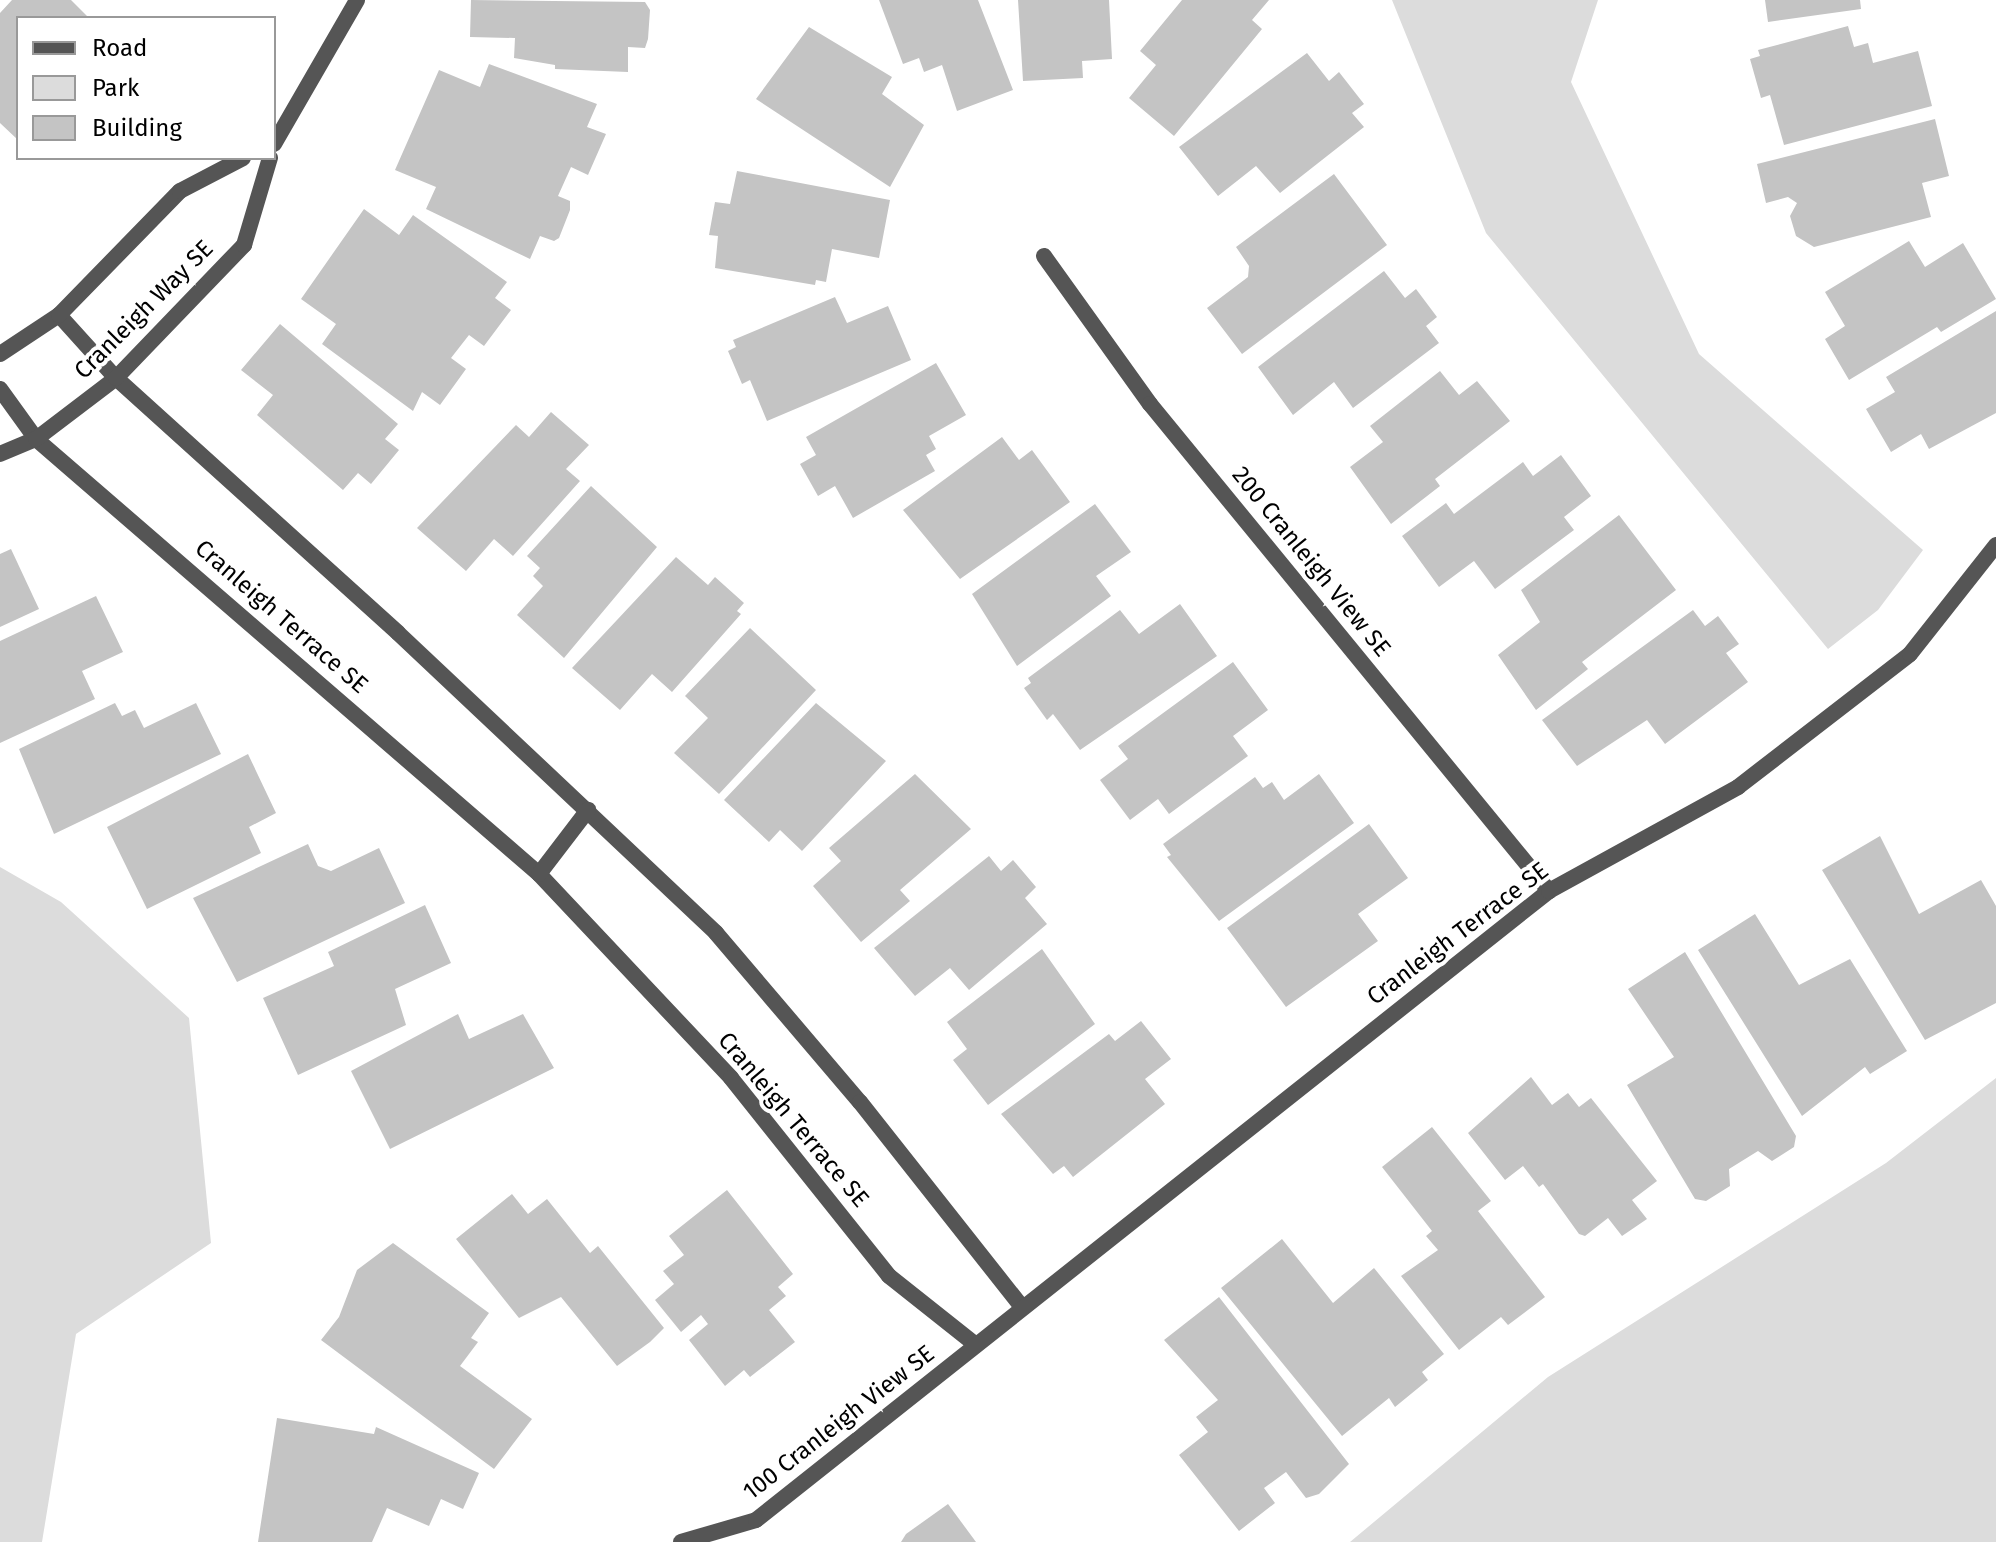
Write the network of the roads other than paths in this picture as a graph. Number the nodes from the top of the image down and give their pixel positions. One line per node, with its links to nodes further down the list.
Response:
1 (357, 0): 2 (street)
2 (276, 139)
3 (239, 160): 6 (street)
4 (269, 160): 8 (street, Cranleigh Way SE)
5 (1044, 256): 15 (street, 200 Cranleigh View SE)
6 (59, 315): 7 (street); 8 (street)
7 (0, 354)
8 (116, 378): 10 (street, Cranleigh Way SE); 13 (street)
9 (0, 389): 10 (street, Cranleigh Terrace SE)
10 (36, 439): 11 (street, Cranleigh Way SE); 14 (street, Cranleigh Terrace SE)
11 (0, 454)
12 (1996, 545): 15 (street, Cranleigh Terrace SE)
13 (588, 810): 14 (street); 16 (street)
14 (539, 874): 17 (street, Cranleigh Terrace SE)
15 (1549, 891): 16 (street, Cranleigh Terrace SE)
16 (1021, 1306): 17 (street, Cranleigh Terrace SE)
17 (976, 1345): 18 (street, 100 Cranleigh View SE)
18 (681, 1542)

